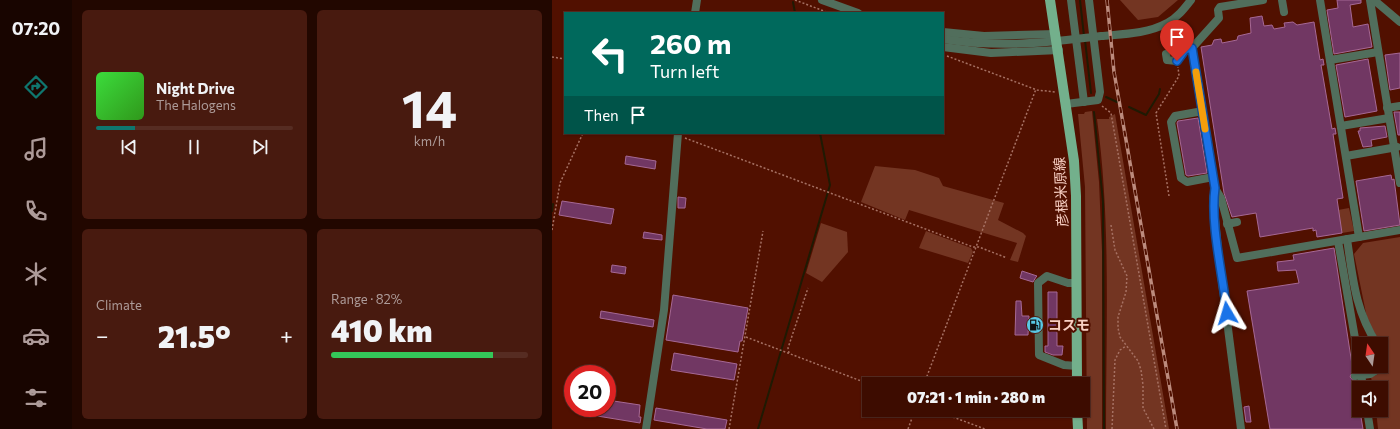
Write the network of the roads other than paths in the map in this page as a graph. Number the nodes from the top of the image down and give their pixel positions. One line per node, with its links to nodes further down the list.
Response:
1 (697, 0): 14 (street)
2 (822, 0): 15 (street)
3 (1050, 0): 19 (main road, 彦根米原線)
4 (1071, 0): 27 (street)
5 (1089, 0): 27 (street)
6 (1191, 0): 20 (street)
7 (1264, 0): 11 (street)
8 (1282, 0): 16 (street)
9 (1370, 0): 24 (street)
10 (1374, 0): 17 (street)
11 (1252, 1): 12 (street)
12 (1220, 4): 22 (street)
13 (1318, 4): 26 (street)
14 (695, 12)
15 (855, 12)
16 (1284, 12)
17 (1400, 22)
18 (944, 32): 19 (street)
19 (1056, 34): 23 (main road, 彦根米原線)
20 (944, 39)
21 (944, 47): 23 (street)
22 (1192, 48): 25 (street); 31 (street)
23 (1059, 50): 28 (main road, 彦根米原線)
24 (1378, 52): 26 (street); 30 (street)
25 (1166, 54)
26 (1330, 60): 33 (street)
27 (1084, 102): 28 (street)
28 (1066, 104): 45 (main road, 彦根米原線)
29 (1400, 106): 30 (street)
30 (1387, 108): 32 (street)
31 (1203, 111): 37 (street); 37 (street)
32 (1389, 118): 33 (street); 35 (street)
33 (1341, 126): 36 (street)
34 (678, 134): 54 (street)
35 (1396, 147): 36 (street); 38 (street)
36 (1346, 156): 43 (street)
37 (1213, 177): 39 (street)
38 (1400, 183)
39 (1215, 188): 41 (street); 56 (street)
40 (1237, 222): 41 (street)
41 (1227, 224): 44 (street)
42 (1400, 230): 43 (street)
43 (1359, 237): 44 (street)
44 (1343, 240): 46 (street); 47 (street)
45 (1077, 283): 48 (main road, 彦根米原線); 48 (street)
46 (1356, 337)
47 (1373, 337)
48 (1077, 366): 51 (main road, 彦根米原線)
49 (1371, 373): 50 (street)
50 (1355, 376)
51 (1077, 377)
52 (1077, 417): 55 (main road)
53 (1368, 417): 57 (street)
54 (646, 429)
55 (1078, 429)
56 (1240, 429)
57 (1370, 429)

